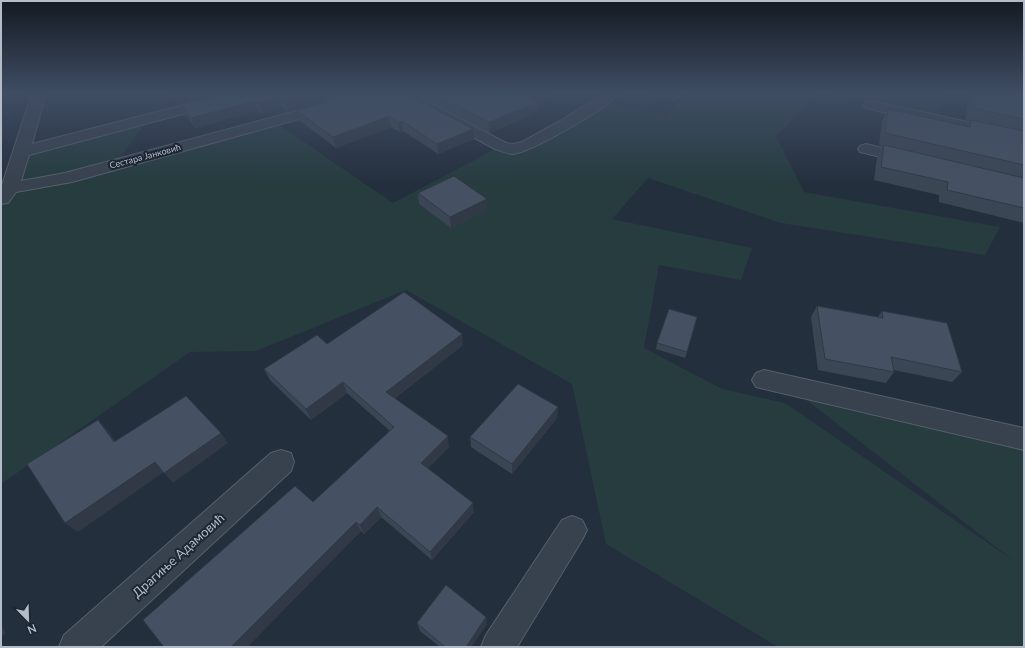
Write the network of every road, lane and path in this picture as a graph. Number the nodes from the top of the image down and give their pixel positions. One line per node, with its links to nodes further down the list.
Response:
1 (30, 123): 9 (street)
2 (130, 123): 9 (street)
3 (267, 123): 11 (street, Сестара Јанковић)
4 (458, 123): 5 (street)
5 (567, 123)
6 (953, 123): 7 (street)
7 (1024, 139)
8 (866, 149): 10 (street)
9 (21, 152): 11 (street)
10 (926, 163)
11 (5, 194)
12 (764, 380): 13 (street)
13 (1024, 439)
14 (281, 462): 16 (street, Драгиње Адамовић)
15 (572, 530): 17 (street)
16 (76, 647)
17 (498, 647)

